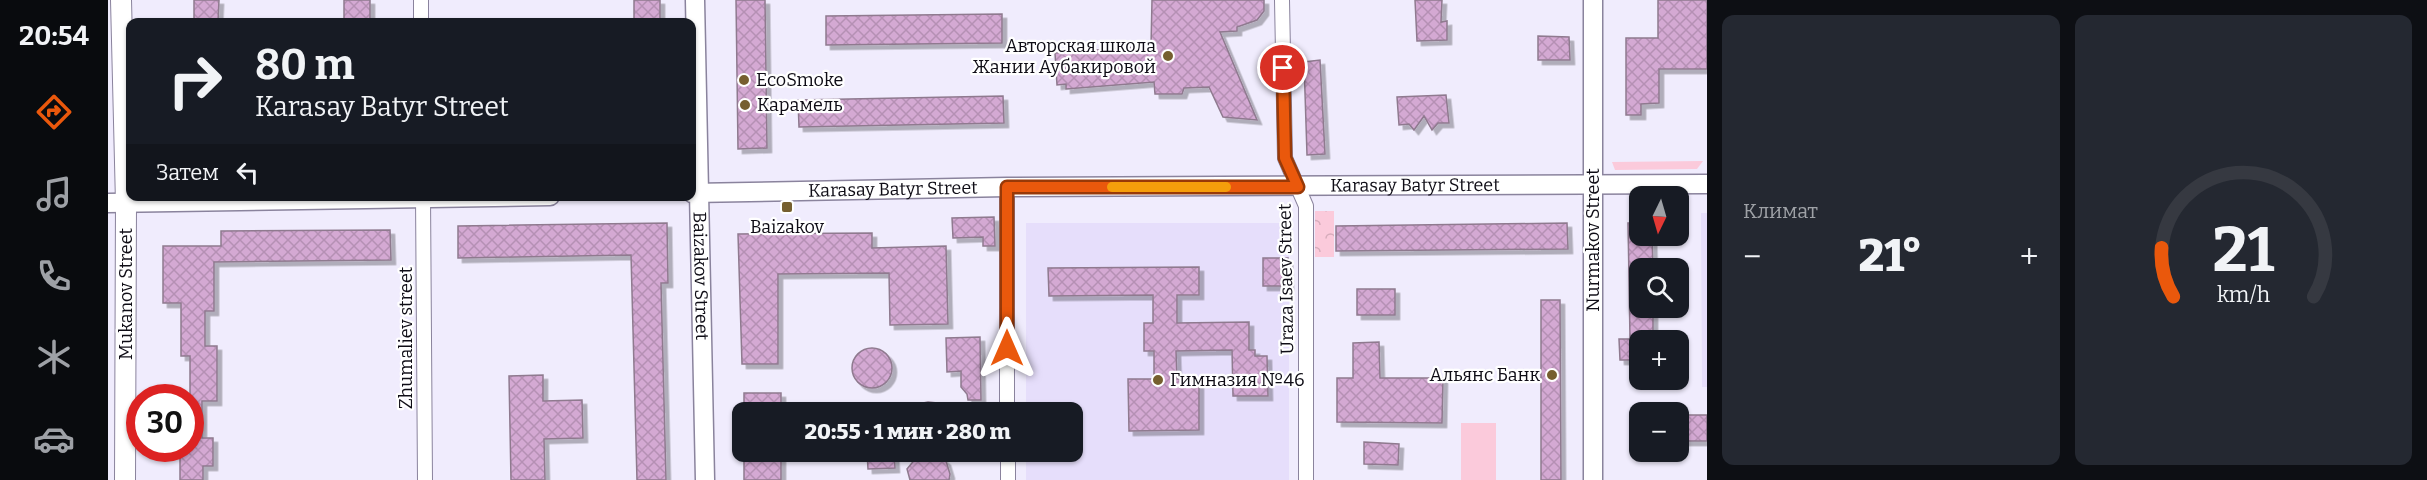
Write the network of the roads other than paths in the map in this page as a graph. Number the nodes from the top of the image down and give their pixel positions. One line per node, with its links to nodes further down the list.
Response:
1 (121, 0): 16 (main road, Mukanov Street)
2 (421, 0): 6 (street)
3 (695, 0): 7 (street, Baizakov Street)
4 (1282, 0): 11 (street, Uraza Isaev Street)
5 (1593, 0): 9 (street, Nurmakov Street)
6 (421, 18)
7 (695, 18)
8 (1707, 184): 9 (street, Karasay Batyr Street)
9 (1593, 185): 11 (street, Karasay Batyr Street); 24 (street, Nurmakov Street)
10 (1007, 187): 11 (street, Karasay Batyr Street); 12 (street, Karasay Batyr Street); 17 (street)
11 (1298, 187): 23 (street, Uraza Isaev Street)
12 (696, 193)
13 (239, 201): 16 (street)
14 (423, 201): 20 (street, Zhumaliev street)
15 (695, 201): 21 (street, Baizakov Street)
16 (117, 203): 19 (main road, Mukanov Street)
17 (1007, 402)
18 (1008, 462): 22 (street)
19 (125, 480)
20 (425, 480)
21 (705, 480)
22 (1008, 480)
23 (1306, 480)
24 (1593, 480)

